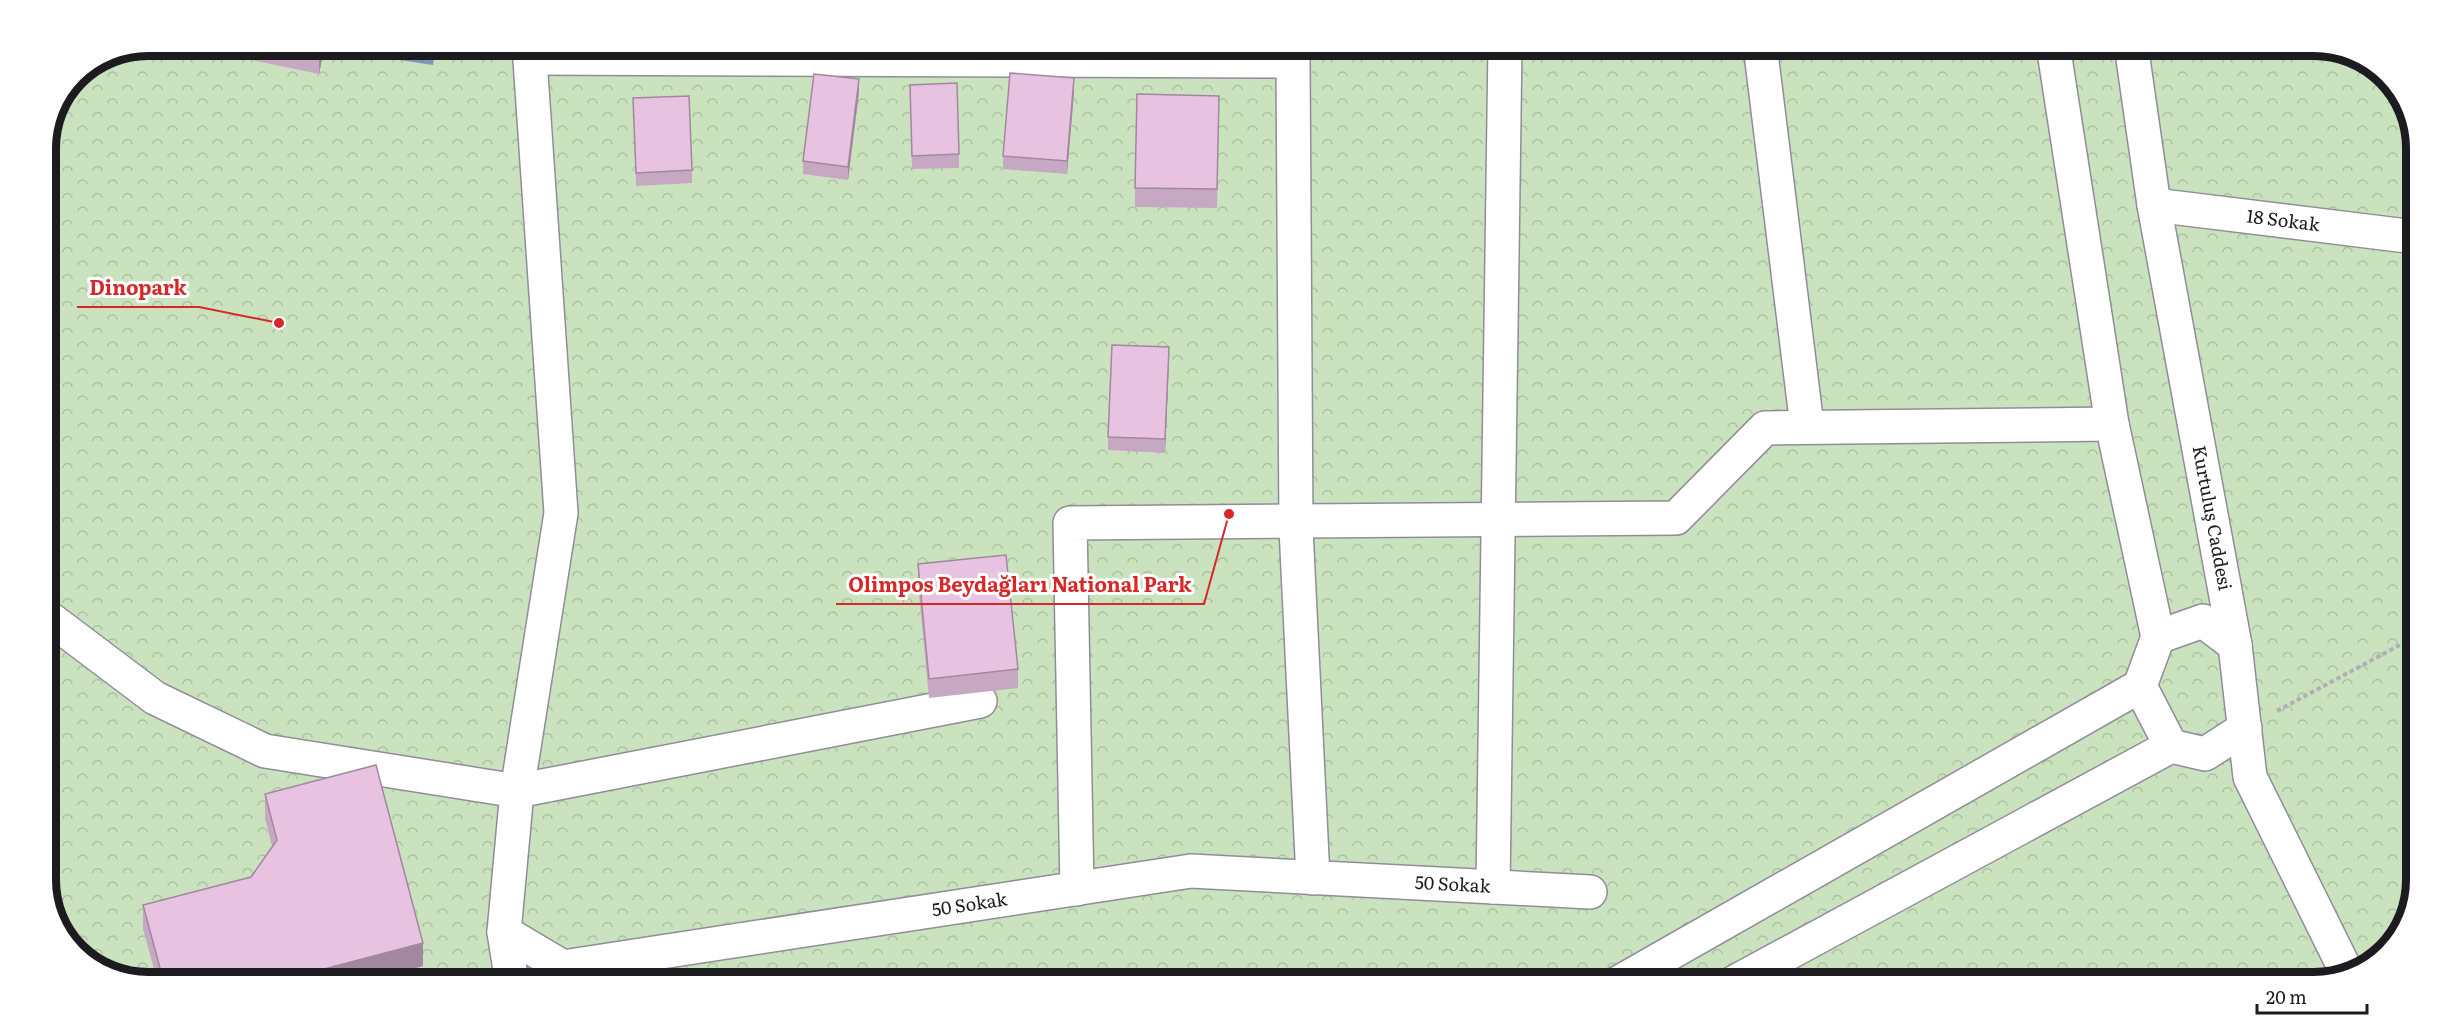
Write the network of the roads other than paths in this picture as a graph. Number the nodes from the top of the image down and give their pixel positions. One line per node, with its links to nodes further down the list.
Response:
1 (529, 56): 22 (street)
2 (1179, 56): 12 (street)
3 (1505, 56): 11 (street)
4 (1761, 56): 10 (street)
5 (2055, 56): 9 (street)
6 (2134, 56): 7 (street, Kurtuluş Caddesi)
7 (2154, 205): 8 (street, 18 Sokak); 15 (street, Kurtuluş Caddesi)
8 (2405, 236)
9 (2112, 424): 10 (street); 14 (street)
10 (1807, 426): 11 (street)
11 (1498, 519): 12 (street); 24 (street)
12 (1296, 521): 23 (street); 25 (street)
13 (56, 623): 22 (street)
14 (2158, 637): 15 (street); 16 (street)
15 (2235, 645): 18 (street, Kurtuluş Caddesi)
16 (2140, 686): 19 (street); 30 (street)
17 (980, 701): 22 (street)
18 (2245, 728): 20 (street); 21 (street, Kurtuluş Caddesi)
19 (2171, 746): 20 (street); 31 (street)
20 (2205, 754): 21 (street)
21 (2250, 777): 28 (street, Kurtuluş Caddesi)
22 (517, 791): 27 (street)
23 (1312, 878): 24 (street, 50 Sokak); 25 (street, 50 Sokak)
24 (1493, 887): 26 (street, 50 Sokak)
25 (1077, 889): 27 (street, 50 Sokak)
26 (1590, 892)
27 (504, 932): 29 (street)
28 (2344, 967)
29 (510, 972)
30 (1637, 972)
31 (1753, 972)

